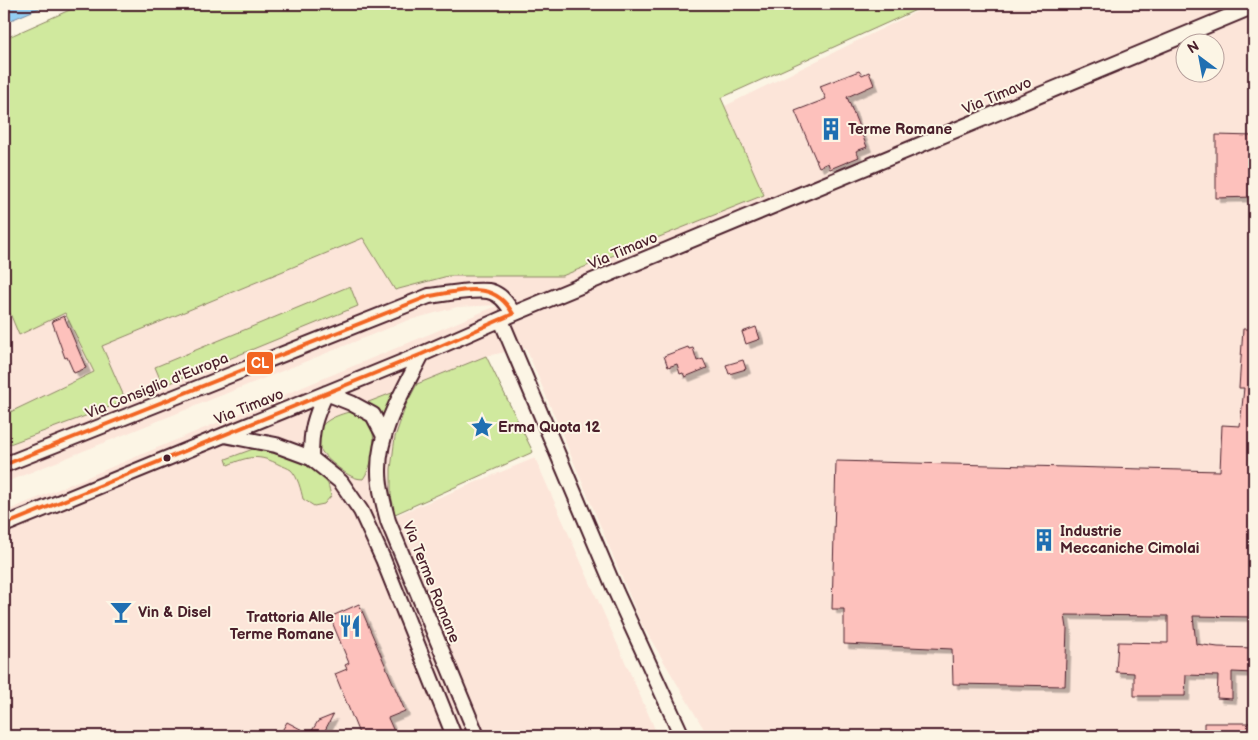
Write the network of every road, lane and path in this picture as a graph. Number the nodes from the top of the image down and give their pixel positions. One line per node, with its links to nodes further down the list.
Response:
1 (1254, 6): 2 (street, Via Timavo)
2 (507, 317): 3 (street, Via Timavo); 8 (street, Via Consiglio d'Europa); 12 (street, Via Consiglio d'Europa)
3 (422, 354): 4 (street, Via Timavo); 6 (street, Via Terme Romane)
4 (326, 393): 5 (street, Via Timavo); 6 (street); 7 (street)
5 (223, 435): 7 (street); 9 (street, Via Timavo)
6 (384, 436): 11 (street, Via Terme Romane)
7 (311, 458): 10 (street)
8 (4, 464)
9 (4, 525)
10 (454, 736)
11 (477, 736)
12 (682, 736)

